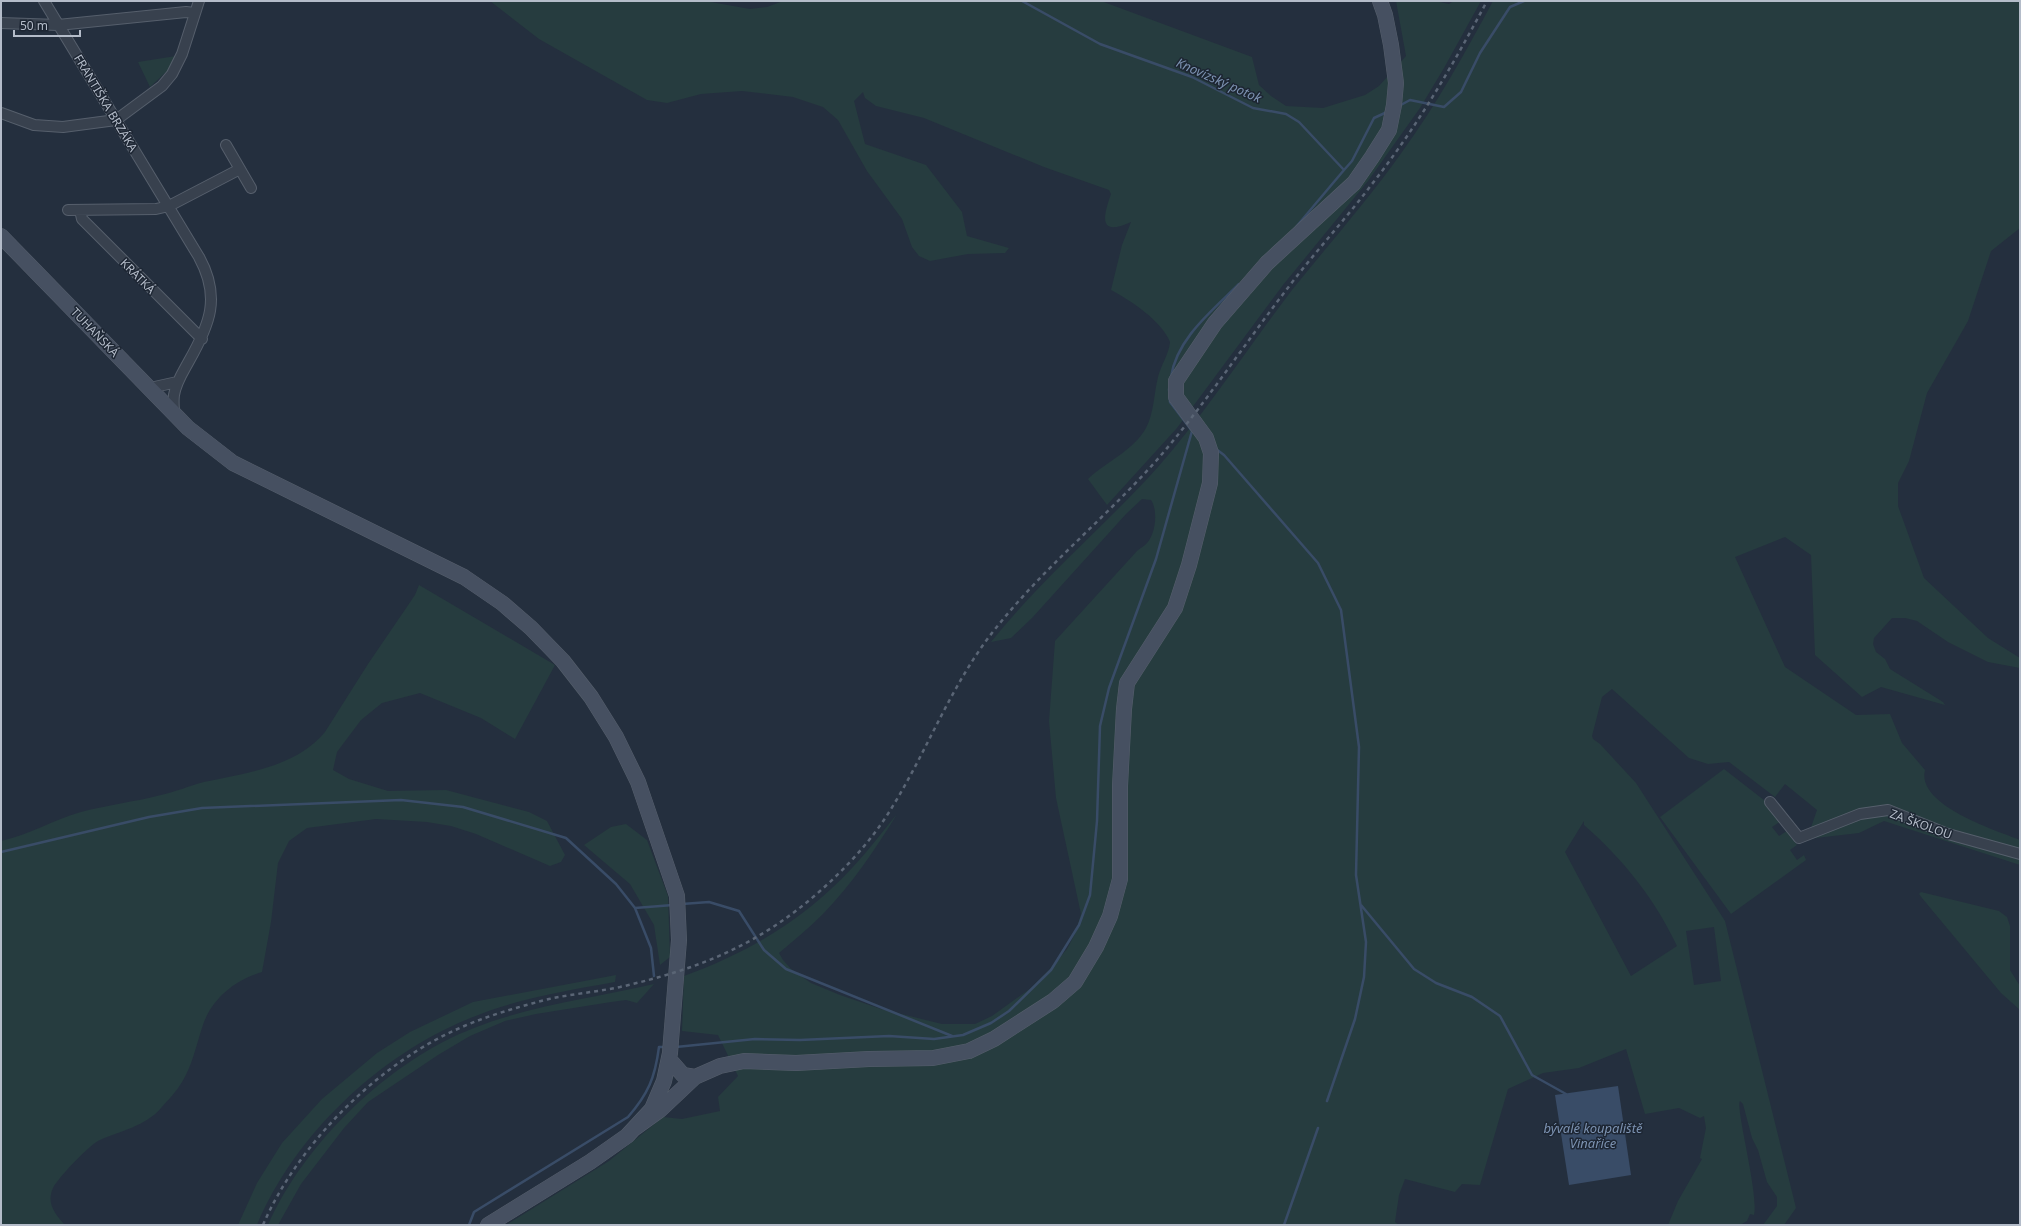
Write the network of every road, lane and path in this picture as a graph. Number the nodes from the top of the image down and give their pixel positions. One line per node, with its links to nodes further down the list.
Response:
1 (44, 1): 6 (street, FRANTIŠKA BRZÁKA)
2 (199, 1): 4 (street)
3 (1380, 1): 23 (street)
4 (195, 13): 6 (street); 8 (street)
5 (1, 23): 6 (street)
6 (58, 25): 8 (street, FRANTIŠKA BRZÁKA)
7 (1, 113): 8 (street)
8 (116, 120): 12 (street, FRANTIŠKA BRZÁKA)
9 (226, 145): 10 (street)
10 (240, 169): 11 (street); 12 (street)
11 (251, 188)
12 (169, 206): 14 (street); 16 (street, FRANTIŠKA BRZÁKA)
13 (68, 210): 14 (street)
14 (80, 210): 16 (street, KRÁTKÁ)
15 (1, 236): 18 (street, TUHAŇSKÁ)
16 (202, 339): 17 (street, FRANTIŠKA BRZÁKA)
17 (177, 382): 18 (street); 19 (street, FRANTIŠKA BRZÁKA)
18 (150, 388): 19 (street, TUHAŇSKÁ)
19 (174, 413): 22 (street, TUHAŇSKÁ)
20 (1770, 802): 21 (street, ZA ŠKOLOU)
21 (2020, 854)
22 (669, 1056): 23 (street); 24 (street, TUHAŇSKÁ)
23 (695, 1077): 24 (street)
24 (635, 1128): 25 (street)
25 (488, 1225)

